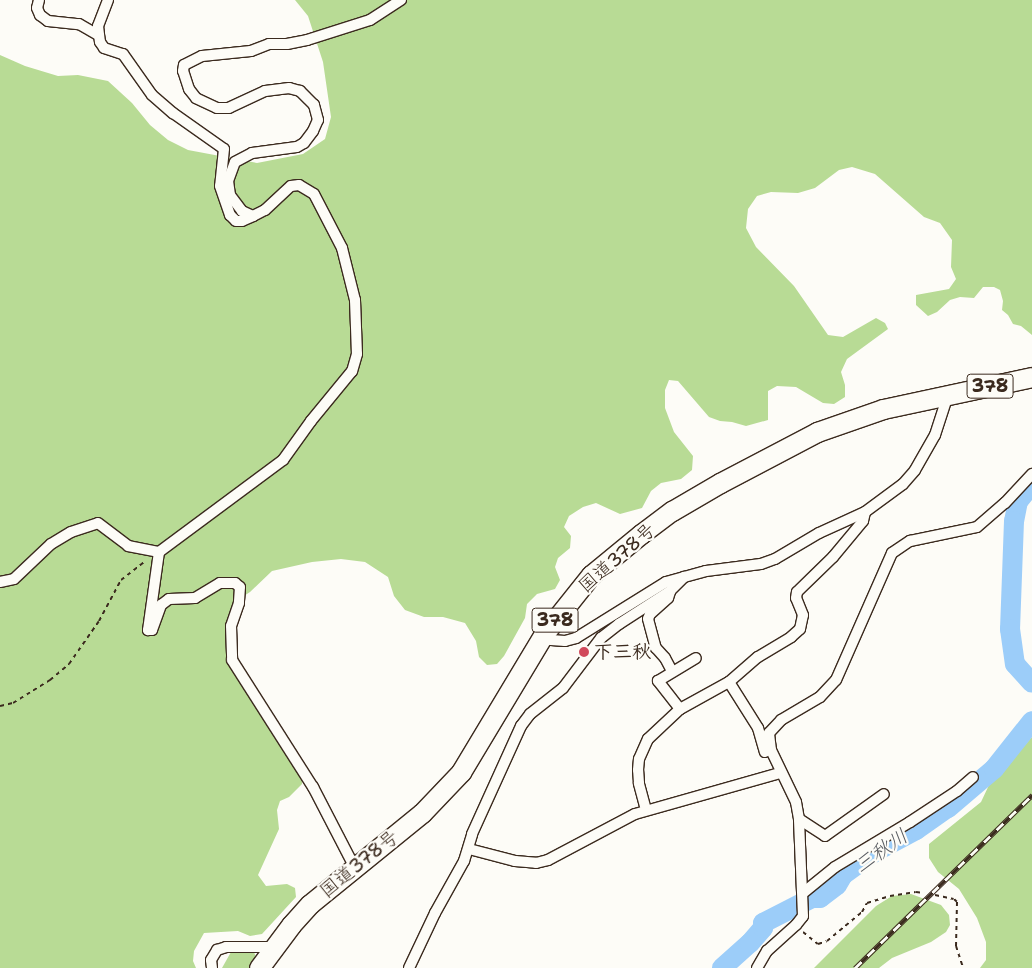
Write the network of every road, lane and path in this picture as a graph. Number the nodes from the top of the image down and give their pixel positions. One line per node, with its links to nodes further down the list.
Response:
1 (39, 0): 4 (street)
2 (108, 0): 4 (street)
3 (401, 0): 5 (street)
4 (98, 35): 5 (street)
5 (253, 216): 10 (street)
6 (1032, 377): 7 (highway, 国道378号 / 378)
7 (948, 395): 9 (street); 14 (highway, 国道378号 / 378)
8 (1032, 474): 20 (street)
9 (865, 512): 11 (street); 17 (street)
10 (159, 552): 12 (street); 18 (path); 27 (street)
11 (685, 576): 13 (street); 14 (street)
12 (0, 582)
13 (670, 591): 16 (street); 26 (street)
14 (544, 634): 27 (highway, 国道378号 / 378)
15 (696, 658): 16 (street)
16 (672, 671): 19 (street)
17 (729, 682): 19 (street); 20 (street)
18 (0, 706)
19 (680, 709): 24 (street)
20 (773, 756): 21 (street)
21 (780, 772): 24 (street); 25 (street)
22 (973, 777): 30 (street)
23 (884, 794): 25 (street)
24 (646, 810): 26 (street)
25 (800, 819): 30 (street)
26 (469, 849): 35 (street)
27 (354, 866): 32 (highway, 国道378号 / 378)
28 (924, 893): 31 (path)
29 (935, 895): 37 (path)
30 (803, 896): 31 (street)
31 (799, 920): 36 (street)
32 (274, 947): 33 (street); 34 (highway, 国道378号 / 378)
33 (212, 968)
34 (259, 968)
35 (409, 968)
36 (757, 968)
37 (963, 968)

